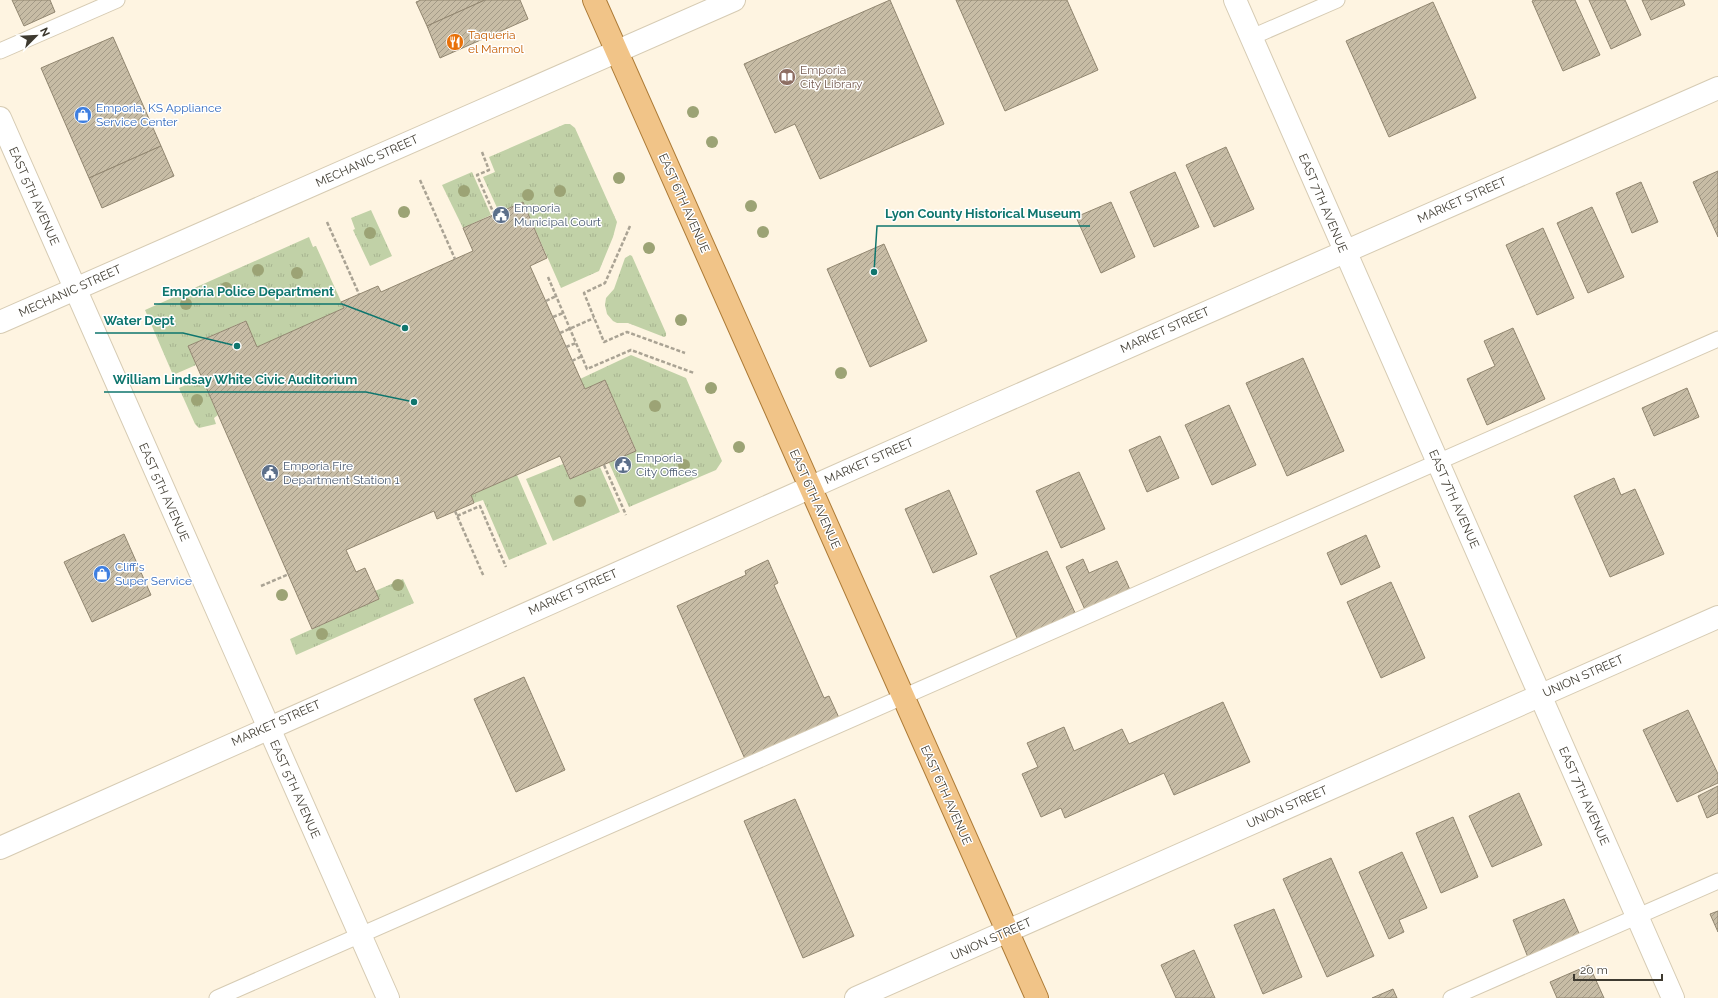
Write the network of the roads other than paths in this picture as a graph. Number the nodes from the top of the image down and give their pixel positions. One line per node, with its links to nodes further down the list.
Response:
1 (117, 0): 7 (lane)
2 (594, 0): 8 (main road, EAST 6TH AVENUE)
3 (734, 0): 8 (street, MECHANIC STREET)
4 (1235, 0): 6 (street, EAST 7TH AVENUE)
5 (1337, 0): 6 (lane)
6 (1252, 37): 11 (street, EAST 7TH AVENUE)
7 (0, 51)
8 (616, 51): 12 (street, MECHANIC STREET); 16 (main road, EAST 6TH AVENUE)
9 (1718, 88): 11 (street, MARKET STREET)
10 (0, 118): 12 (street, EAST 5TH AVENUE)
11 (1344, 251): 15 (street, EAST 7TH AVENUE); 16 (street, MARKET STREET)
12 (76, 289): 13 (street, MECHANIC STREET); 20 (street, EAST 5TH AVENUE)
13 (0, 322)
14 (1718, 339): 15 (lane)
15 (1437, 462): 18 (street, EAST 7TH AVENUE); 19 (lane)
16 (810, 487): 19 (main road, EAST 6TH AVENUE); 20 (street, MARKET STREET)
17 (1718, 617): 18 (street, UNION STREET)
18 (1540, 695): 23 (street, EAST 7TH AVENUE); 24 (street, UNION STREET)
19 (902, 697): 24 (main road, EAST 6TH AVENUE); 25 (lane)
20 (267, 727): 21 (street, MARKET STREET); 25 (street, EAST 5TH AVENUE)
21 (0, 848)
22 (1718, 880): 23 (lane)
23 (1637, 916): 30 (lane); 31 (street, EAST 7TH AVENUE)
24 (1007, 931): 28 (street, UNION STREET); 29 (main road, EAST 6TH AVENUE)
25 (360, 935): 26 (lane); 27 (street, EAST 5TH AVENUE)
26 (217, 998)
27 (388, 998)
28 (856, 998)
29 (1037, 998)
30 (1451, 998)
31 (1673, 998)

